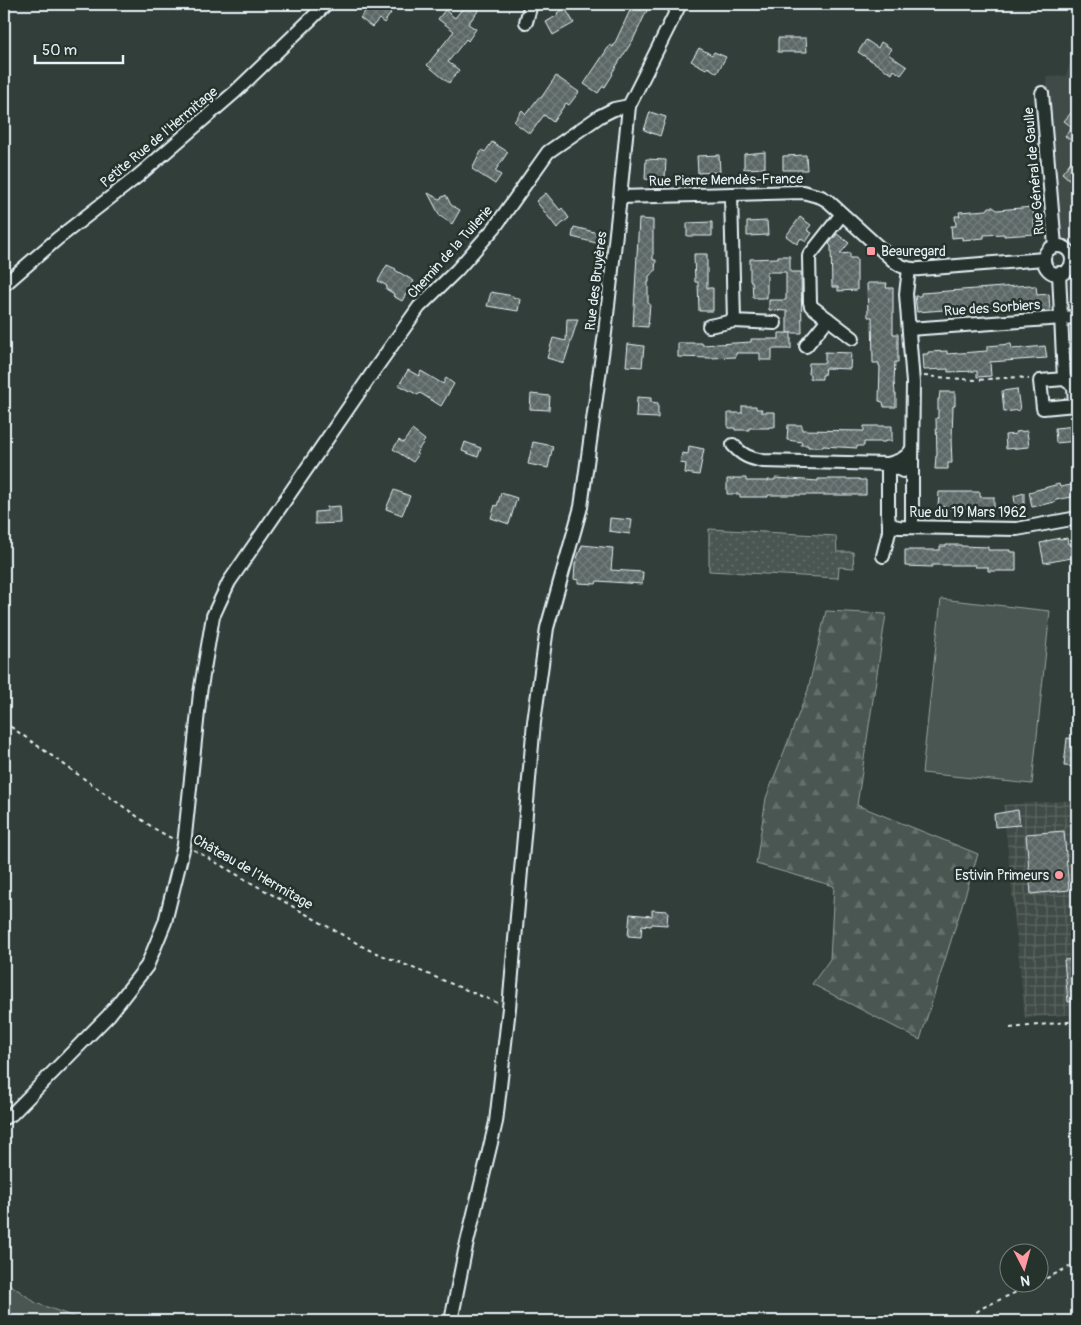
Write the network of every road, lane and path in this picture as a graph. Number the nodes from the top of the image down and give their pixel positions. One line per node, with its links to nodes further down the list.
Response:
1 (326, 4): 15 (street, Petite Rue de l'Hermitage)
2 (531, 4): 4 (street)
3 (680, 4): 6 (street, Rue des Bruyères)
4 (526, 22)
5 (1042, 93): 10 (street, Rue Général de Gaulle)
6 (629, 106): 8 (street, Rue des Bruyères); 37 (street, Chemin de la Tuilerie)
7 (731, 194): 8 (street, Rue Pierre Mendès-France); 9 (street, Rue Pierre Mendès-France); 19 (street)
8 (620, 197): 38 (street, Rue des Bruyères)
9 (842, 214): 13 (street, Rue Pierre Mendès-France); 18 (street)
10 (1055, 246): 11 (street); 12 (street)
11 (1074, 258): 14 (street)
12 (1044, 259): 13 (street); 14 (street)
13 (908, 269): 22 (street)
14 (1059, 273): 17 (street)
15 (4, 285)
16 (1077, 317): 17 (street, Rue des Sorbiers)
17 (1061, 318): 22 (street, Rue des Sorbiers); 26 (street)
18 (828, 319): 23 (street); 24 (street)
19 (734, 321): 20 (street); 21 (street)
20 (775, 323)
21 (709, 326)
22 (909, 329): 25 (street)
23 (853, 338)
24 (806, 346)
25 (912, 375): 27 (path); 29 (street)
26 (1064, 379): 27 (street); 27 (street)
27 (1040, 381)
28 (733, 445): 30 (street)
29 (912, 449): 30 (street); 31 (street)
30 (888, 464): 31 (street); 33 (street, Rue du 19 Mars 1962)
31 (912, 466): 34 (street)
32 (1077, 518): 34 (street, Rue du 19 Mars 1962)
33 (889, 523): 34 (street, Rue du 19 Mars 1962); 35 (street)
34 (912, 527)
35 (883, 556)
36 (4, 722): 37 (path, Château de l’Hermitage)
37 (184, 845): 38 (path, Château de l’Hermitage); 41 (street, Chemin de la Tuilerie)
38 (509, 1008): 45 (street, Rue des Bruyères)
39 (1077, 1021): 40 (path)
40 (1010, 1028)
41 (4, 1118)
42 (1077, 1263): 43 (path)
43 (1048, 1277)
44 (1016, 1292): 46 (path)
45 (451, 1321)
46 (963, 1321)

